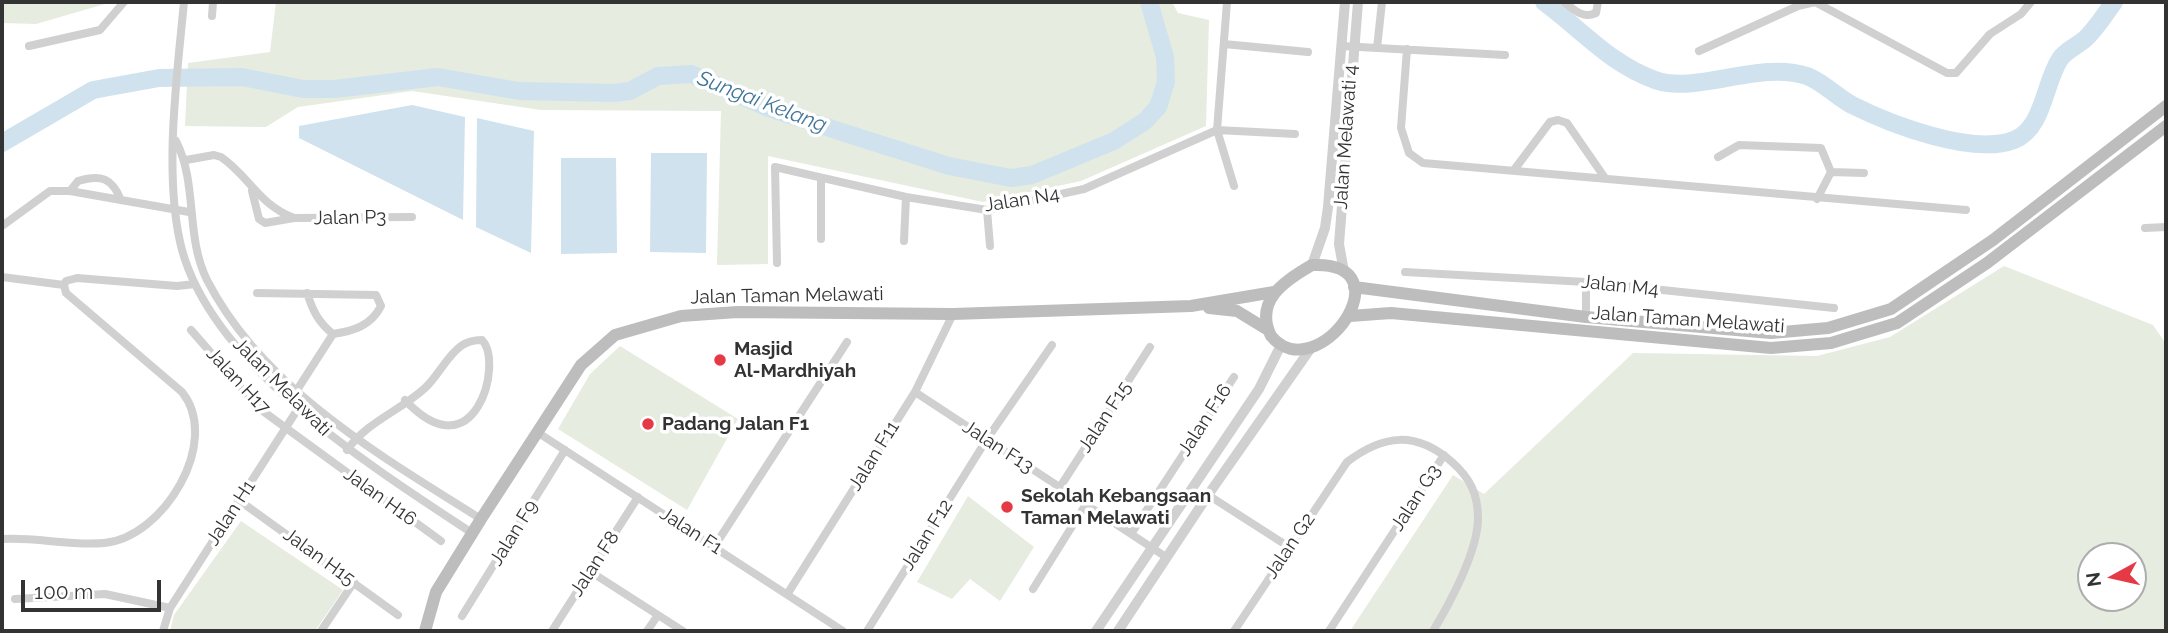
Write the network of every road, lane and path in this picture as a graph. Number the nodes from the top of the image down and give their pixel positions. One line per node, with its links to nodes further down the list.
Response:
1 (124, 2): 13 (street)
2 (184, 2): 24 (street, Jalan Melawati)
3 (213, 2): 11 (street)
4 (1227, 2): 12 (street)
5 (1345, 2): 14 (street, Jalan Melawati 4)
6 (1358, 2): 14 (street, Jalan Melawati 4)
7 (1382, 2): 15 (street)
8 (1564, 2): 9 (street)
9 (1598, 2)
10 (2031, 2): 17 (street)
11 (212, 16)
12 (1224, 44): 18 (street); 22 (street)
13 (29, 46)
14 (1347, 46): 15 (street); 51 (street, Jalan Melawati 4); 52 (street, Jalan Melawati 4)
15 (1377, 48): 16 (street)
16 (1407, 49): 19 (street); 27 (street)
17 (1699, 51)
18 (1308, 52)
19 (1505, 55)
20 (2166, 106): 66 (main road, Jalan Taman Melawati)
21 (2166, 126): 69 (main road, Jalan Taman Melawati)
22 (1217, 130): 23 (street); 32 (street); 38 (street, Jalan N4)
23 (1295, 134)
24 (175, 138): 26 (street, Jalan Melawati); 40 (street, Jalan Melawati)
25 (1718, 157): 28 (street)
26 (186, 160): 34 (street, Jalan P3); 41 (street, Jalan Melawati)
27 (1514, 170): 31 (street); 31 (street)
28 (1831, 172): 29 (street); 36 (street)
29 (1864, 173)
30 (821, 178): 35 (street, Jalan N4); 47 (street); 50 (street, Jalan N4)
31 (1605, 178): 36 (street)
32 (1234, 186)
33 (70, 191): 37 (street); 37 (street); 44 (street)
34 (252, 191): 43 (street, Jalan P3); 43 (street)
35 (906, 197): 38 (street, Jalan N4); 48 (street)
36 (1817, 199): 39 (street)
37 (121, 201): 40 (street)
38 (988, 209): 49 (street)
39 (1966, 210)
40 (175, 211): 41 (street); 56 (street, Jalan Melawati)
41 (189, 212): 77 (street, Jalan Melawati)
42 (412, 217): 43 (street, Jalan P3)
43 (294, 218)
44 (2, 226)
45 (2166, 227): 46 (street)
46 (2145, 228)
47 (821, 240)
48 (904, 241)
49 (990, 246)
50 (777, 263)
51 (1311, 265): 52 (main road); 59 (main road)
52 (1344, 272): 58 (main road)
53 (1405, 272): 55 (street, Jalan M4)
54 (2, 277): 57 (street)
55 (1586, 282): 63 (street, Jalan M4); 66 (street)
56 (195, 284): 57 (street); 81 (street, Jalan Melawati)
57 (64, 285): 98 (street)
58 (1353, 287): 65 (main road); 66 (main road, Jalan Taman Melawati)
59 (1274, 292): 62 (main road, Jalan Taman Melawati); 68 (main road)
60 (257, 293): 61 (street)
61 (307, 293): 70 (street); 70 (street)
62 (1191, 306): 64 (main road, Jalan Taman Melawati); 68 (main road, Jalan Taman Melawati)
63 (1835, 309)
64 (953, 314): 78 (street, Jalan F11); 83 (main road, Jalan Taman Melawati)
65 (1350, 316): 69 (main road, Jalan Taman Melawati); 75 (main road)
66 (1586, 317): 69 (street)
67 (191, 330): 82 (street, Jalan H17)
68 (1268, 330): 73 (main road)
69 (1586, 332)
70 (333, 334): 77 (street)
71 (847, 342): 100 (street)
72 (1052, 345): 85 (street, Jalan F12)
73 (1281, 345): 75 (main road); 102 (street)
74 (1150, 347): 90 (street, Jalan F15)
75 (1311, 348): 91 (street)
76 (1234, 377): 97 (street, Jalan F16)
77 (297, 390): 79 (street, Jalan Melawati)
78 (915, 392): 85 (street, Jalan F13); 107 (street, Jalan F11)
79 (305, 398): 81 (street, Jalan H1); 84 (street, Jalan Melawati)
80 (405, 400): 80 (street); 84 (street)
81 (299, 408): 82 (street, Jalan H1); 86 (street, Jalan Melawati)
82 (286, 428): 93 (street, Jalan H1); 99 (street, Jalan H16)
83 (537, 432): 87 (street, Jalan F1); 95 (main road, Jalan Taman Melawati)
84 (355, 439): 86 (street); 95 (street, Jalan Melawati)
85 (987, 439): 90 (street, Jalan F13); 120 (street, Jalan F12)
86 (347, 450): 96 (street, Jalan Melawati)
87 (565, 450): 92 (street, Jalan F1); 112 (street, Jalan F9)
88 (1444, 455): 89 (street, Jalan G3); 124 (street, Jalan G3); 125 (street)
89 (1347, 462): 101 (street, Jalan G2)
90 (1060, 487): 94 (street, Jalan F13)
91 (1208, 495): 101 (street); 103 (street)
92 (638, 497): 100 (street, Jalan F1); 104 (street, Jalan F8)
93 (240, 501): 105 (street, Jalan H15); 109 (street, Jalan H1)
94 (1086, 504): 97 (street, Jalan F13); 106 (street)
95 (481, 519): 96 (main road, Jalan Taman Melawati)
96 (472, 533): 115 (main road, Jalan Taman Melawati)
97 (1131, 534): 102 (street, Jalan F13)
98 (2, 539)
99 (440, 541)
100 (714, 547): 107 (street, Jalan F1)
101 (1289, 547): 123 (street, Jalan G2)
102 (1152, 548): 103 (street, Jalan F13); 121 (street)
103 (1166, 557): 122 (street)
104 (591, 572): 111 (street); 116 (street, Jalan F8)
105 (354, 582): 110 (street, Jalan H15); 114 (street)
106 (1033, 589)
107 (788, 593): 119 (street, Jalan F1)
108 (15, 599): 109 (street)
109 (170, 608): 113 (street, Jalan H1)
110 (398, 615)
111 (658, 615): 117 (street); 118 (street)
112 (462, 616)
113 (163, 631)
114 (321, 631)
115 (425, 631)
116 (552, 631)
117 (648, 631)
118 (683, 631)
119 (843, 631)
120 (867, 631)
121 (1096, 631)
122 (1118, 631)
123 (1234, 631)
124 (1329, 631)
125 (1433, 631)

